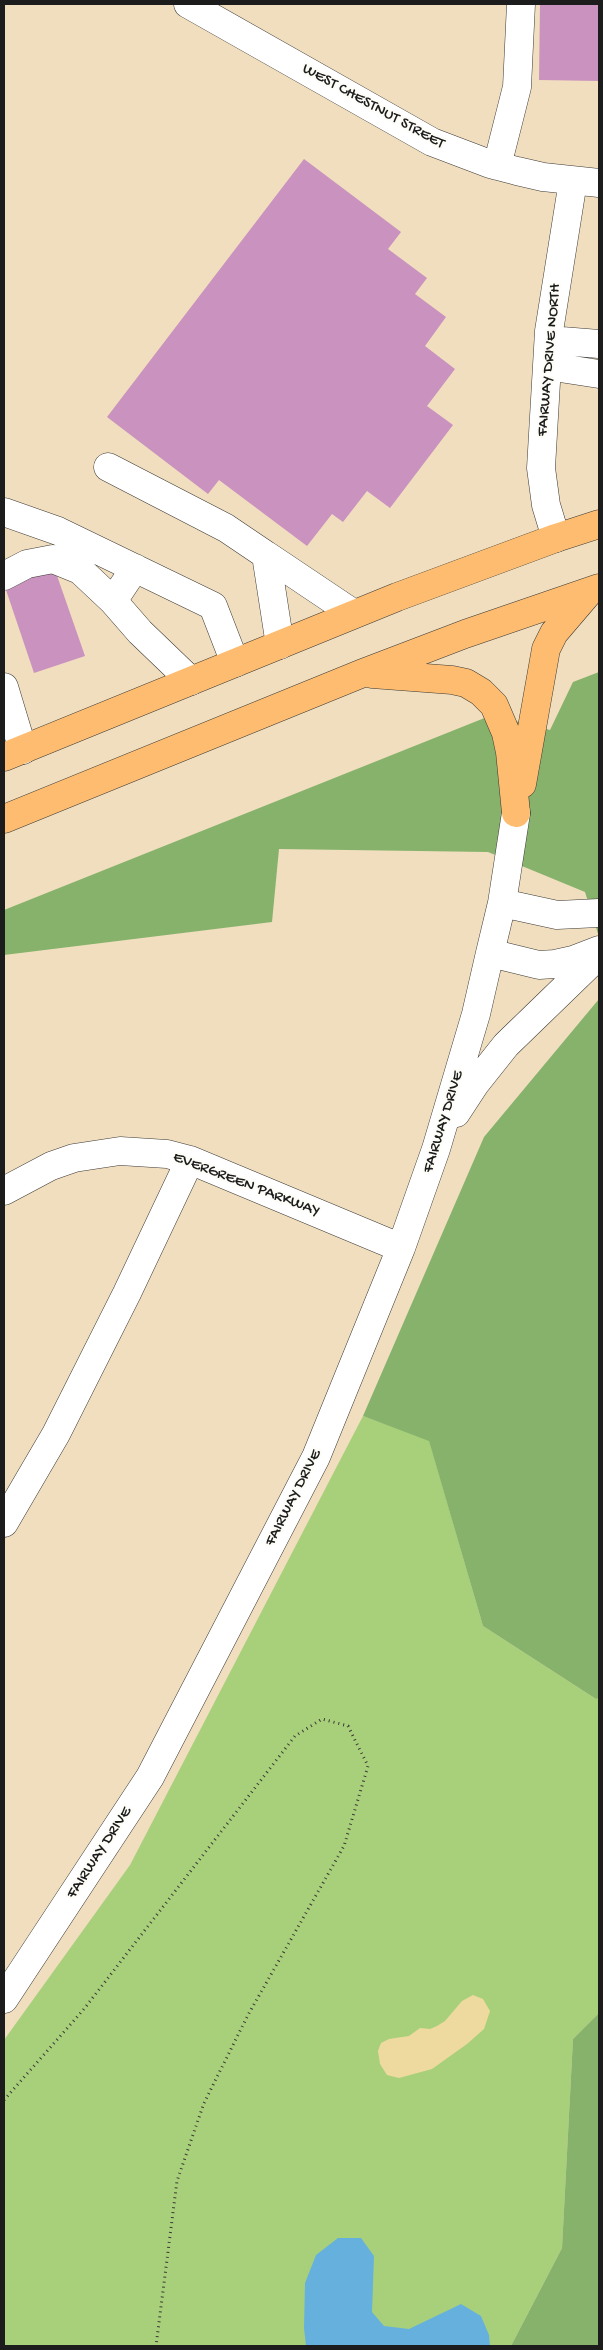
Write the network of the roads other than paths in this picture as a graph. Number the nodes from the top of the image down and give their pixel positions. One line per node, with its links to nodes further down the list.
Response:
1 (188, 4): 3 (street, WEST CHESTNUT STREET)
2 (522, 4): 3 (street)
3 (497, 166): 4 (street, WEST CHESTNUT STREET)
4 (586, 182): 6 (street, FAIRWAY DRIVE NORTH)
5 (599, 344): 6 (street)
6 (548, 353): 7 (street); 11 (street, FAIRWAY DRIVE NORTH)
7 (599, 374)
8 (108, 467): 12 (street)
9 (4, 512): 13 (street)
10 (599, 524): 11 (highway)
11 (556, 538): 17 (highway)
12 (266, 555): 17 (street); 18 (street)
13 (135, 568): 16 (street); 19 (street)
14 (4, 576): 16 (street)
15 (594, 590): 20 (highway); 24 (highway)
16 (113, 601): 21 (street)
17 (354, 614): 18 (highway)
18 (280, 645): 19 (highway)
19 (235, 663): 21 (highway)
20 (363, 673): 24 (highway); 25 (highway)
21 (191, 681): 23 (highway)
22 (4, 686): 23 (street)
23 (13, 754)
24 (516, 813): 26 (street, FAIRWAY DRIVE)
25 (4, 818)
26 (502, 903): 27 (street); 29 (street, FAIRWAY DRIVE)
27 (599, 913)
28 (599, 950): 29 (street)
29 (490, 953): 31 (street, FAIRWAY DRIVE)
30 (599, 956): 31 (street)
31 (436, 1149): 34 (street, FAIRWAY DRIVE)
32 (190, 1160): 33 (street, EVERGREEN PARKWAY); 34 (street, EVERGREEN PARKWAY); 35 (street)
33 (4, 1191)
34 (401, 1248): 36 (street, FAIRWAY DRIVE)
35 (4, 1523)
36 (4, 1998)

